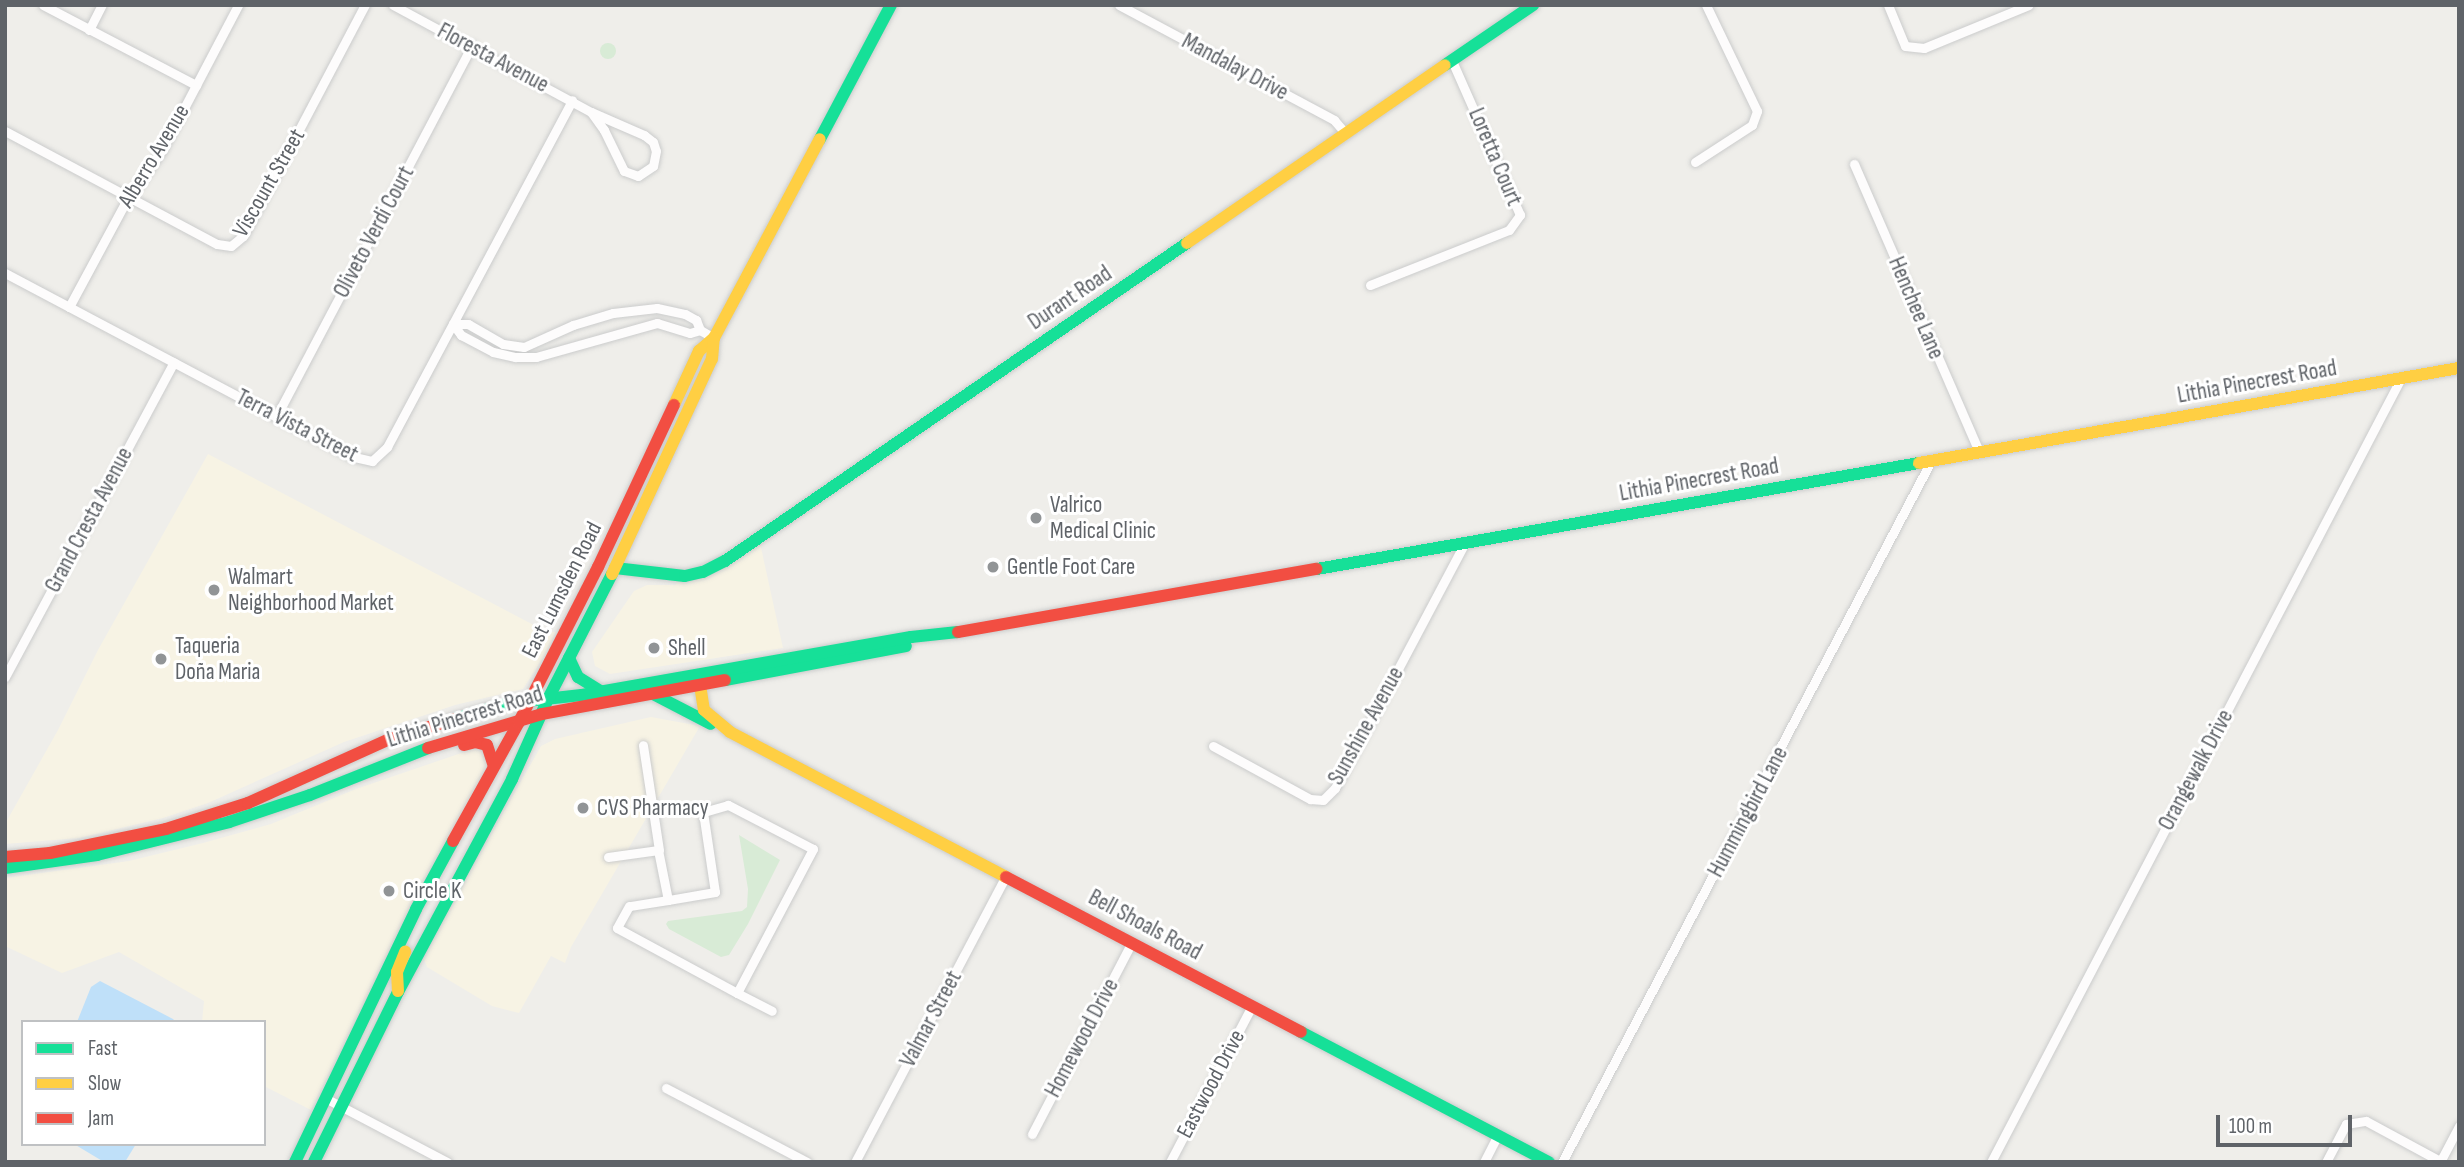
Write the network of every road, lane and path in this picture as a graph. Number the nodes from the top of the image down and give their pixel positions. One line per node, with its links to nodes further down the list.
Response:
1 (43, 5): 12 (street)
2 (102, 5): 12 (street)
3 (238, 5): 15 (street, Alberro Avenue)
4 (365, 5): 22 (street, Viscount Street)
5 (393, 5): 13 (street, Floresta Avenue)
6 (891, 5): 28 (main road, East Lumsden Road)
7 (1119, 5): 19 (street, Mandalay Drive)
8 (1533, 5): 14 (main road, Durant Road)
9 (1706, 5): 20 (street)
10 (1888, 5): 11 (street)
11 (2029, 5)
12 (89, 30): 15 (street)
13 (472, 46): 16 (street, Floresta Avenue); 32 (street, Oliveto Verdi Court)
14 (1451, 61): 19 (main road, Durant Road); 24 (street, Loretta Court)
15 (195, 85): 22 (street, Alberro Avenue)
16 (572, 100): 17 (street, Floresta Avenue); 26 (street, Terra Vista Street)
17 (591, 112): 17 (street, Floresta Avenue)
18 (5, 131): 22 (street, Viscount Street)
19 (1346, 134): 36 (main road, Durant Road)
20 (1695, 162)
21 (1854, 164): 33 (street, Henchee Lane)
22 (130, 198): 25 (street, Alberro Avenue)
23 (5, 273): 25 (street, Terra Vista Street)
24 (1370, 285)
25 (69, 307): 29 (street, Terra Vista Street)
26 (453, 324): 27 (street); 27 (street); 32 (street, Terra Vista Street)
27 (700, 330): 28 (street)
28 (714, 338): 36 (main road, East Lumsden Road); 44 (main road, East Lumsden Road)
29 (173, 362): 32 (street, Terra Vista Street); 39 (street, Grand Cresta Avenue)
30 (2459, 368): 31 (main road, Lithia Pinecrest Road)
31 (2401, 379): 33 (main road, Lithia Pinecrest Road); 84 (street, Orangewalk Drive)
32 (276, 417)
33 (1979, 452): 34 (main road, Lithia Pinecrest Road)
34 (1931, 461): 35 (main road, Lithia Pinecrest Road); 83 (street, Hummingbird Lane)
35 (1465, 542): 37 (main road, Lithia Pinecrest Road); 51 (street, Sunshine Avenue)
36 (615, 568): 38 (main road, East Lumsden Road)
37 (946, 634): 40 (main road, Lithia Pinecrest Road); 41 (main road, Lithia Pinecrest Road)
38 (569, 658): 41 (main road); 43 (main road, East Lumsden Road)
39 (5, 677)
40 (700, 685): 42 (main road, Lithia Pinecrest Road); 48 (main road)
41 (600, 691): 43 (main road, Lithia Pinecrest Road)
42 (648, 694): 45 (main road, Lithia Pinecrest Road); 48 (main road, Bell Shoals Road)
43 (548, 699): 44 (main road, Lithia Pinecrest Road); 46 (main road, East Lumsden Road)
44 (529, 700): 47 (main road, East Lumsden Road); 55 (main road, Lithia Pinecrest Road)
45 (572, 707): 46 (main road, Lithia Pinecrest Road); 49 (main road)
46 (542, 714): 47 (main road, Lithia Pinecrest Road); 49 (main road, East Lumsden Road)
47 (519, 722): 52 (main road, Lithia Pinecrest Road); 53 (main road, East Lumsden Road)
48 (722, 727): 60 (main road, Bell Shoals Road)
49 (531, 741): 64 (main road, East Lumsden Road)
50 (643, 745): 54 (street)
51 (1213, 746)
52 (409, 754): 53 (main road); 58 (main road, Lithia Pinecrest Road)
53 (494, 766): 61 (main road, East Lumsden Road)
54 (658, 850): 56 (street); 62 (street)
55 (50, 853): 57 (main road, Lithia Pinecrest Road); 58 (main road)
56 (608, 856)
57 (5, 857)
58 (32, 866): 59 (main road, Lithia Pinecrest Road)
59 (5, 868)
60 (1006, 876): 63 (main road, Bell Shoals Road); 79 (street, Valmar Street)
61 (422, 899): 64 (main road); 69 (main road, East Lumsden Road)
62 (668, 900): 65 (street); 65 (street)
63 (1132, 942): 66 (main road, Bell Shoals Road); 72 (street, Homewood Drive)
64 (398, 992): 70 (main road, East Lumsden Road)
65 (737, 993): 67 (street)
66 (1252, 1006): 73 (main road, Bell Shoals Road); 80 (street, Eastwood Drive)
67 (772, 1011)
68 (666, 1088): 78 (street)
69 (327, 1099): 70 (street); 75 (main road, East Lumsden Road)
70 (340, 1106): 76 (main road, East Lumsden Road); 77 (street)
71 (2459, 1126): 74 (street)
72 (1032, 1134)
73 (1498, 1135): 81 (street); 82 (main road, Bell Shoals Road)
74 (2440, 1161): 85 (street)
75 (295, 1162)
76 (314, 1162)
77 (447, 1162)
78 (807, 1162)
79 (855, 1162)
80 (1170, 1162)
81 (1484, 1162)
82 (1549, 1162)
83 (1562, 1162)
84 (1991, 1162)
85 (2326, 1162)

